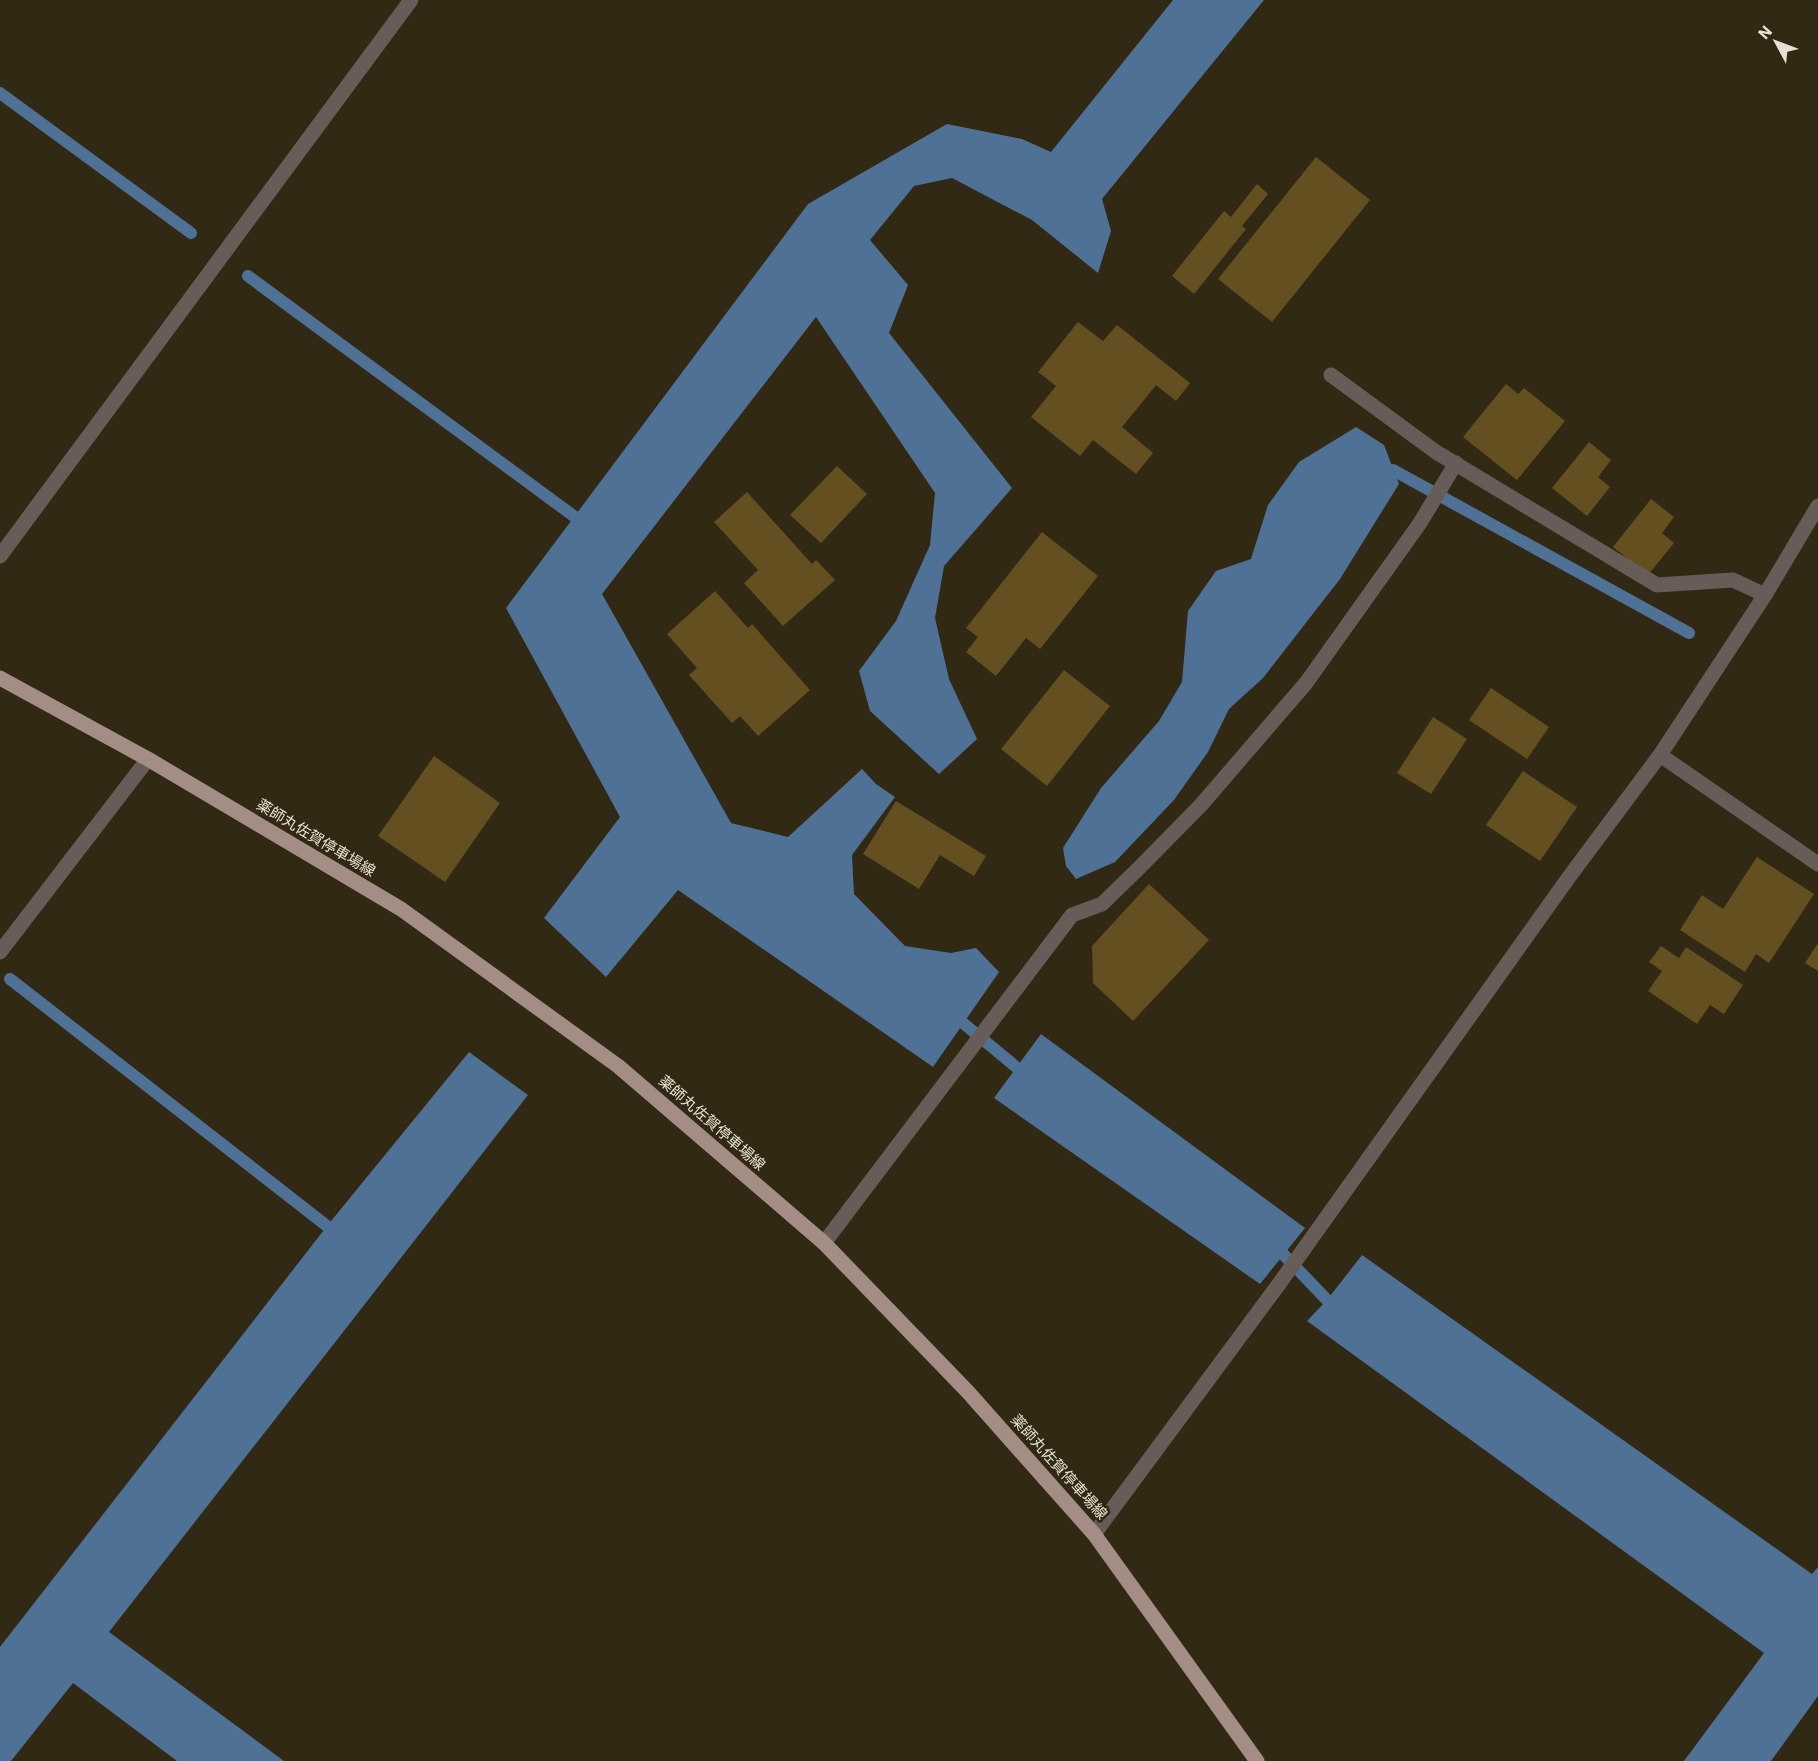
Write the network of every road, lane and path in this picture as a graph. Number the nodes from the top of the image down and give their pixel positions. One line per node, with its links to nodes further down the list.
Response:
1 (411, 0): 5 (street)
2 (1331, 375): 3 (street)
3 (1456, 463): 6 (street); 12 (street)
4 (1818, 506): 6 (street)
5 (0, 556)
6 (1765, 595): 8 (street)
7 (0, 678): 9 (main road, 薬師丸佐賀停車場線)
8 (1660, 755): 10 (street); 13 (street)
9 (148, 759): 11 (street); 12 (main road, 薬師丸佐賀停車場線)
10 (1818, 864)
11 (0, 952)
12 (824, 1244): 13 (main road, 薬師丸佐賀停車場線)
13 (1095, 1534): 14 (main road, 薬師丸佐賀停車場線)
14 (1257, 1761)

